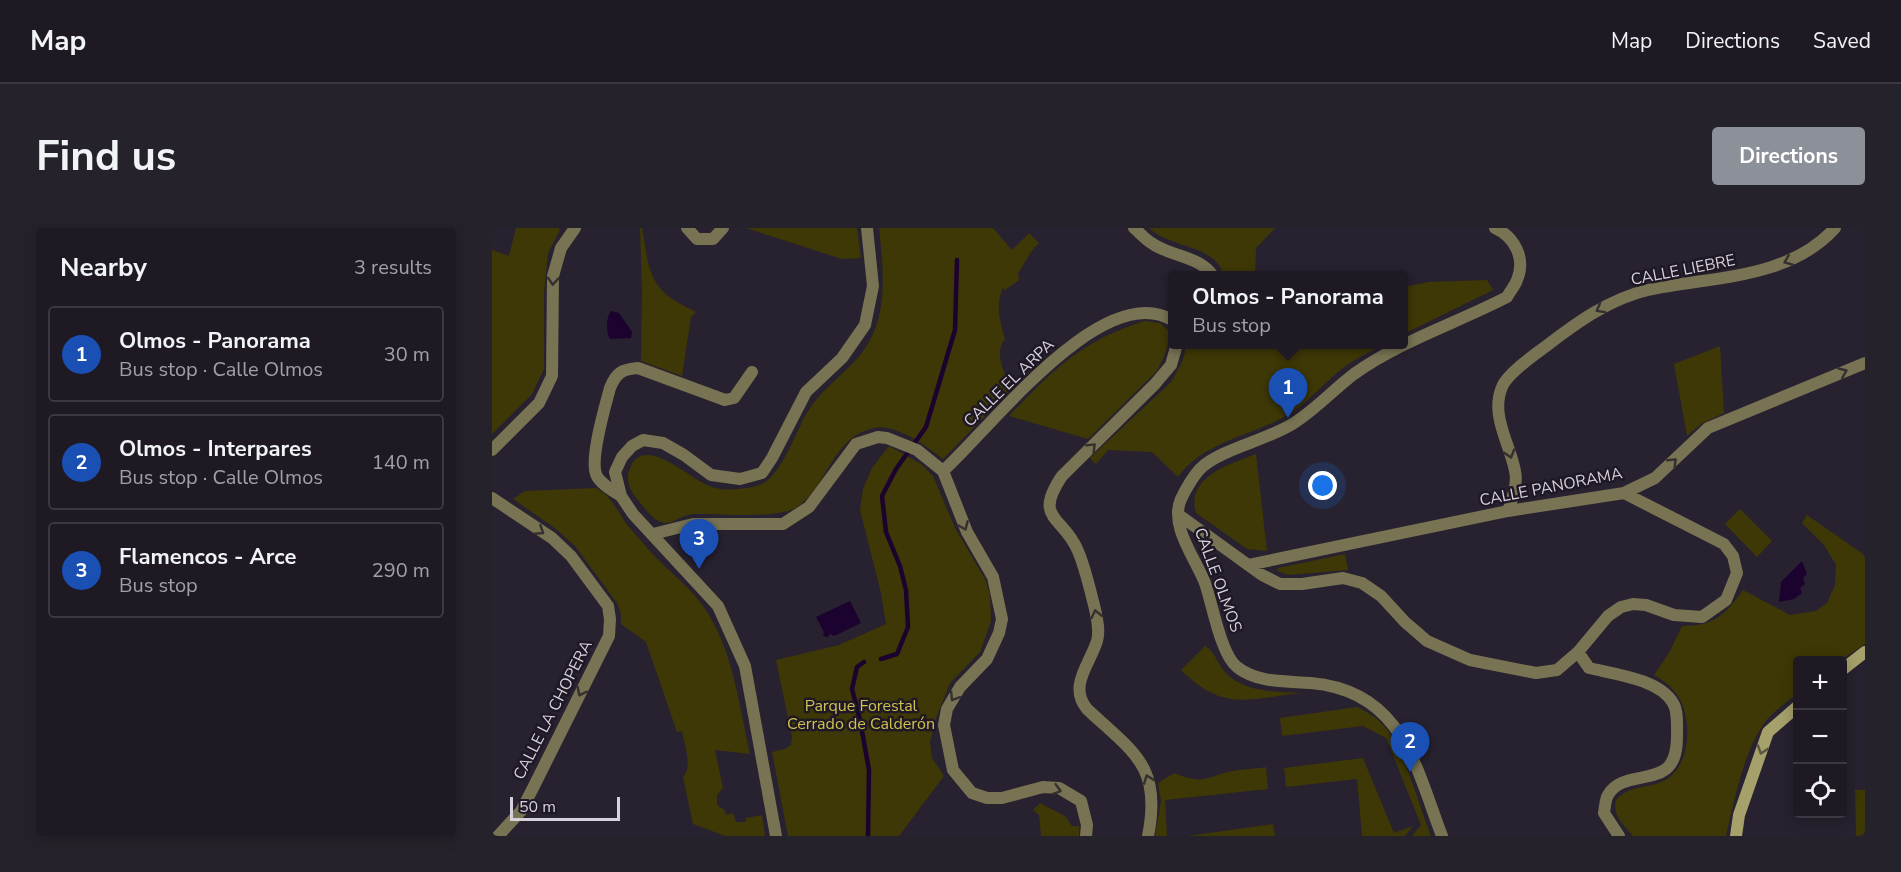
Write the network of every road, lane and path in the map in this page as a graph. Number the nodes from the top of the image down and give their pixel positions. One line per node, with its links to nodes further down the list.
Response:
1 (574, 228): 15 (street, one-way to 15)
2 (687, 228): 3 (street)
3 (723, 228)
4 (867, 228): 18 (street)
5 (1134, 228): 8 (street)
6 (1495, 228): 10 (street, CALLE OLMOS)
7 (1835, 228): 20 (street, CALLE LIEBRE, one-way to 20)
8 (1208, 271)
9 (1168, 317): 16 (street, CALLE EL ARPA)
10 (1408, 344)
11 (1176, 349): 31 (street, one-way to 11)
12 (1397, 349): 21 (street, CALLE OLMOS)
13 (1865, 363): 17 (street, CALLE PANORAMA, one-way to 13)
14 (752, 372): 18 (street)
15 (492, 450)
16 (940, 469): 22 (street); 30 (street, one-way to 30)
17 (1624, 493): 20 (street, CALLE PANORAMA); 24 (street)
18 (621, 496): 22 (street)
19 (492, 498): 28 (street, CALLE LA CHOPERA, one-way to 28)
20 (1508, 511): 23 (street, CALLE PANORAMA)
21 (1179, 515): 23 (street); 32 (street, CALLE OLMOS)
22 (653, 534): 29 (street)
23 (1248, 565): 24 (street)
24 (1578, 652): 33 (street)
25 (1865, 652): 26 (main road)
26 (1847, 666)
27 (1793, 710): 34 (main road, one-way to 34)
28 (498, 836)
29 (776, 836)
30 (1086, 836)
31 (1148, 836)
32 (1442, 836)
33 (1619, 836)
34 (1736, 836)

